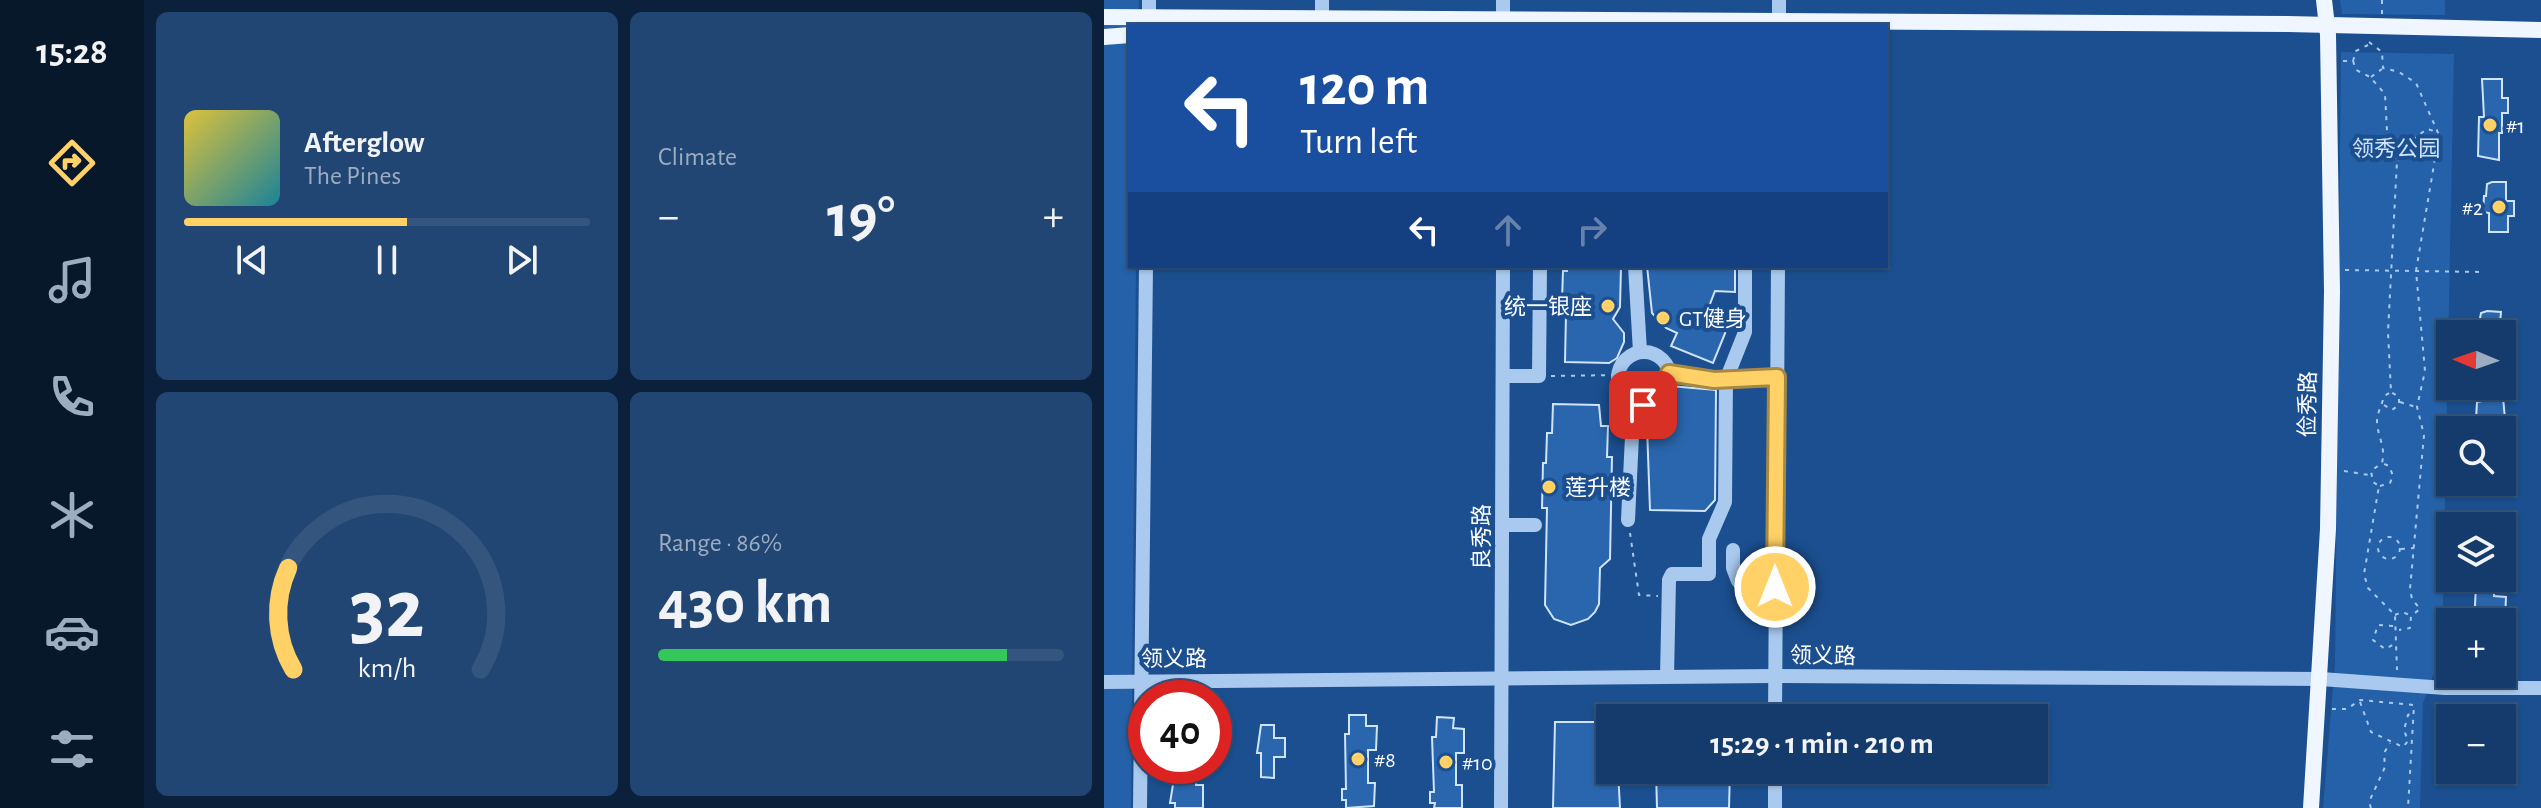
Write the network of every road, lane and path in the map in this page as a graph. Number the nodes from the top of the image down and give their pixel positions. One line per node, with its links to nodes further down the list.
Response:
1 (1149, 0): 8 (street)
2 (1322, 0): 7 (street)
3 (1503, 0): 9 (street)
4 (1779, 0): 11 (street)
5 (2324, 0): 13 (main road, 俭秀路)
6 (1104, 17): 8 (main road)
7 (1322, 21): 8 (main road); 9 (main road)
8 (1149, 22)
9 (1503, 23): 10 (main road)
10 (1641, 24)
11 (1779, 24)
12 (1888, 26): 13 (main road)
13 (2328, 30): 14 (main road); 15 (main road); 19 (main road); 20 (main road, 俭秀路)
14 (2541, 30)
15 (1888, 31)
16 (1128, 35): 17 (main road)
17 (1104, 37)
18 (2541, 39): 19 (main road)
19 (2369, 40): 21 (path); 22 (path)
20 (2329, 61): 21 (path); 34 (main road, 俭秀路)
21 (2353, 61): 23 (path)
22 (2383, 68): 23 (path); 24 (path)
23 (2370, 77): 25 (path)
24 (2437, 131): 25 (path); 26 (path)
25 (2392, 144): 27 (path)
26 (2439, 145): 27 (path); 36 (path)
27 (2397, 161): 35 (path)
28 (1146, 268): 72 (street)
29 (1503, 268): 41 (street, 良秀路)
30 (1540, 268): 42 (street)
31 (1635, 268): 38 (street)
32 (1745, 268): 44 (street)
33 (1778, 268): 43 (street)
34 (2331, 270): 35 (path); 51 (main road, 俭秀路)
35 (2392, 270): 36 (path); 45 (path)
36 (2416, 271): 37 (path); 49 (path)
37 (2484, 272)
38 (1640, 352): 39 (street); 40 (street)
39 (1669, 373): 44 (street); 48 (street)
40 (1618, 375): 42 (path); 48 (street)
41 (1503, 376): 42 (street); 55 (street, 良秀路)
42 (1539, 376)
43 (1777, 377): 44 (street); 62 (street)
44 (1726, 380): 63 (street)
45 (2391, 392): 46 (path); 47 (path)
46 (2400, 402): 47 (path); 49 (path)
47 (2383, 404): 50 (path)
48 (1643, 405): 54 (street)
49 (2417, 407): 59 (path)
50 (2382, 463): 52 (path); 53 (path)
51 (2328, 469): 52 (path); 71 (main road, 俭秀路)
52 (2370, 475): 53 (path)
53 (2379, 486): 57 (path)
54 (1628, 520): 63 (path)
55 (1503, 525): 56 (street); 70 (street, 良秀路)
56 (1535, 525)
57 (2367, 544): 58 (path); 64 (path)
58 (2378, 546): 60 (path); 60 (path)
59 (2414, 548): 60 (path); 65 (path)
60 (2400, 549)
61 (1733, 550): 62 (street)
62 (1775, 587): 68 (street)
63 (1668, 596): 69 (street)
64 (2395, 615): 65 (path); 66 (path)
65 (2411, 616): 66 (path)
66 (2396, 628): 67 (path); 67 (path)
67 (2396, 643): 75 (path)
68 (1774, 676): 69 (street, 领义路); 71 (street, 领义路); 78 (street)
69 (1667, 677): 70 (street, 领义路)
70 (1503, 679): 72 (street, 领义路); 85 (street, 良秀路)
71 (2321, 679): 75 (street, 领义路); 79 (main road, 俭秀路)
72 (1141, 680)
73 (1128, 681): 74 (street, 领义路)
74 (1104, 682)
75 (2397, 684): 76 (street, 领义路)
76 (2541, 688)
77 (2360, 700): 79 (path); 80 (path); 81 (path)
78 (1775, 704)
79 (2319, 708): 87 (main road, 俭秀路)
80 (2414, 712): 81 (path); 89 (path)
81 (2391, 742): 88 (path)
82 (1140, 784): 84 (street)
83 (1775, 784): 86 (street)
84 (1140, 808)
85 (1501, 808)
86 (1775, 808)
87 (2311, 808)
88 (2371, 808)
89 (2408, 808)

